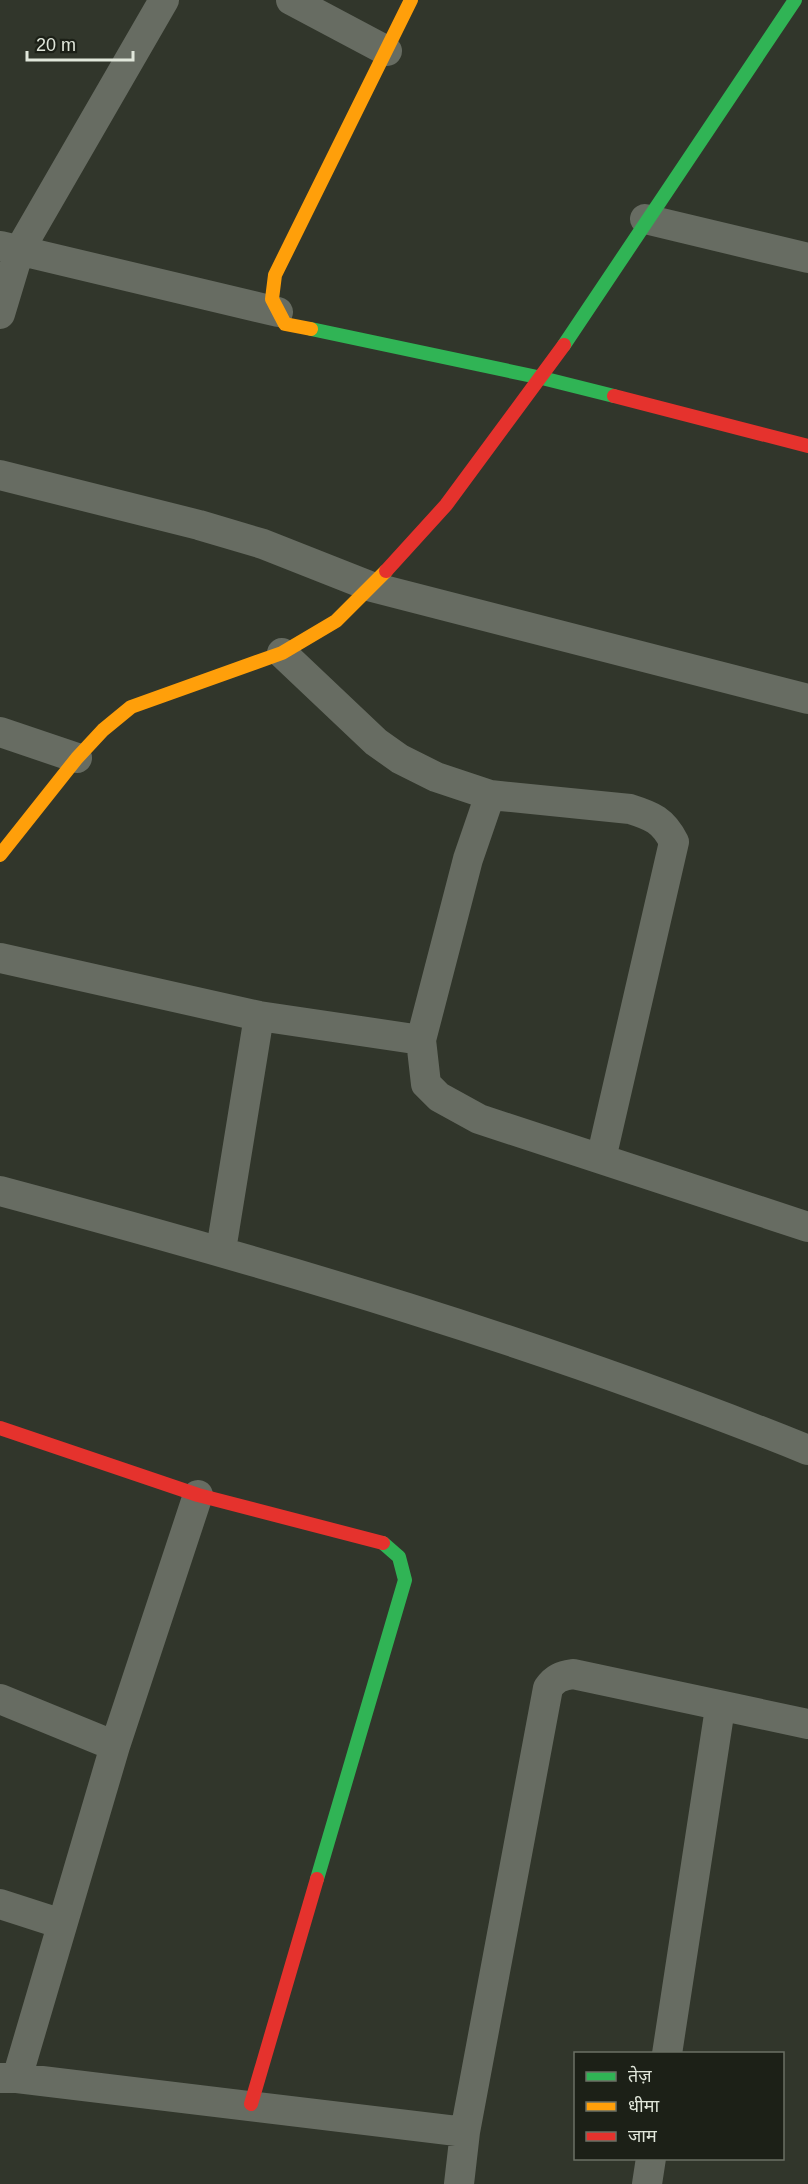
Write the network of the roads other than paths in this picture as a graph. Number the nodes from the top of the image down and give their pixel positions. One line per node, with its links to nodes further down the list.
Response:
1 (164, 0): 7 (street)
2 (291, 0): 5 (street)
3 (411, 0): 5 (street)
4 (795, 0): 6 (street)
5 (387, 51): 9 (street)
6 (645, 219): 8 (street); 11 (street)
7 (9, 248): 9 (street); 10 (street)
8 (808, 258)
9 (278, 312): 11 (street)
10 (0, 314)
11 (542, 378): 12 (street); 14 (street)
12 (808, 446)
13 (0, 475): 14 (street)
14 (372, 587): 15 (street); 16 (street)
15 (282, 653): 18 (street); 19 (street)
16 (808, 699)
17 (0, 732): 18 (street)
18 (77, 758): 20 (street)
19 (490, 795): 23 (street); 24 (street)
20 (0, 855)
21 (0, 958): 22 (street)
22 (259, 1016): 23 (street); 27 (street)
23 (421, 1040): 24 (street)
24 (601, 1159): 26 (street)
25 (0, 1191): 27 (street)
26 (807, 1224)
27 (221, 1250): 29 (street)
28 (0, 1428): 30 (street)
29 (808, 1450)
30 (198, 1495): 34 (street); 39 (street)
31 (0, 1699): 34 (street)
32 (720, 1707): 33 (street); 37 (street); 40 (street)
33 (808, 1724)
34 (115, 1746): 36 (street)
35 (0, 1904): 36 (street)
36 (62, 1924): 38 (street)
37 (667, 2052)
38 (8, 2078): 39 (street)
39 (250, 2104): 40 (street)
40 (465, 2132): 42 (street)
41 (651, 2160): 43 (street)
42 (459, 2184)
43 (647, 2184)

